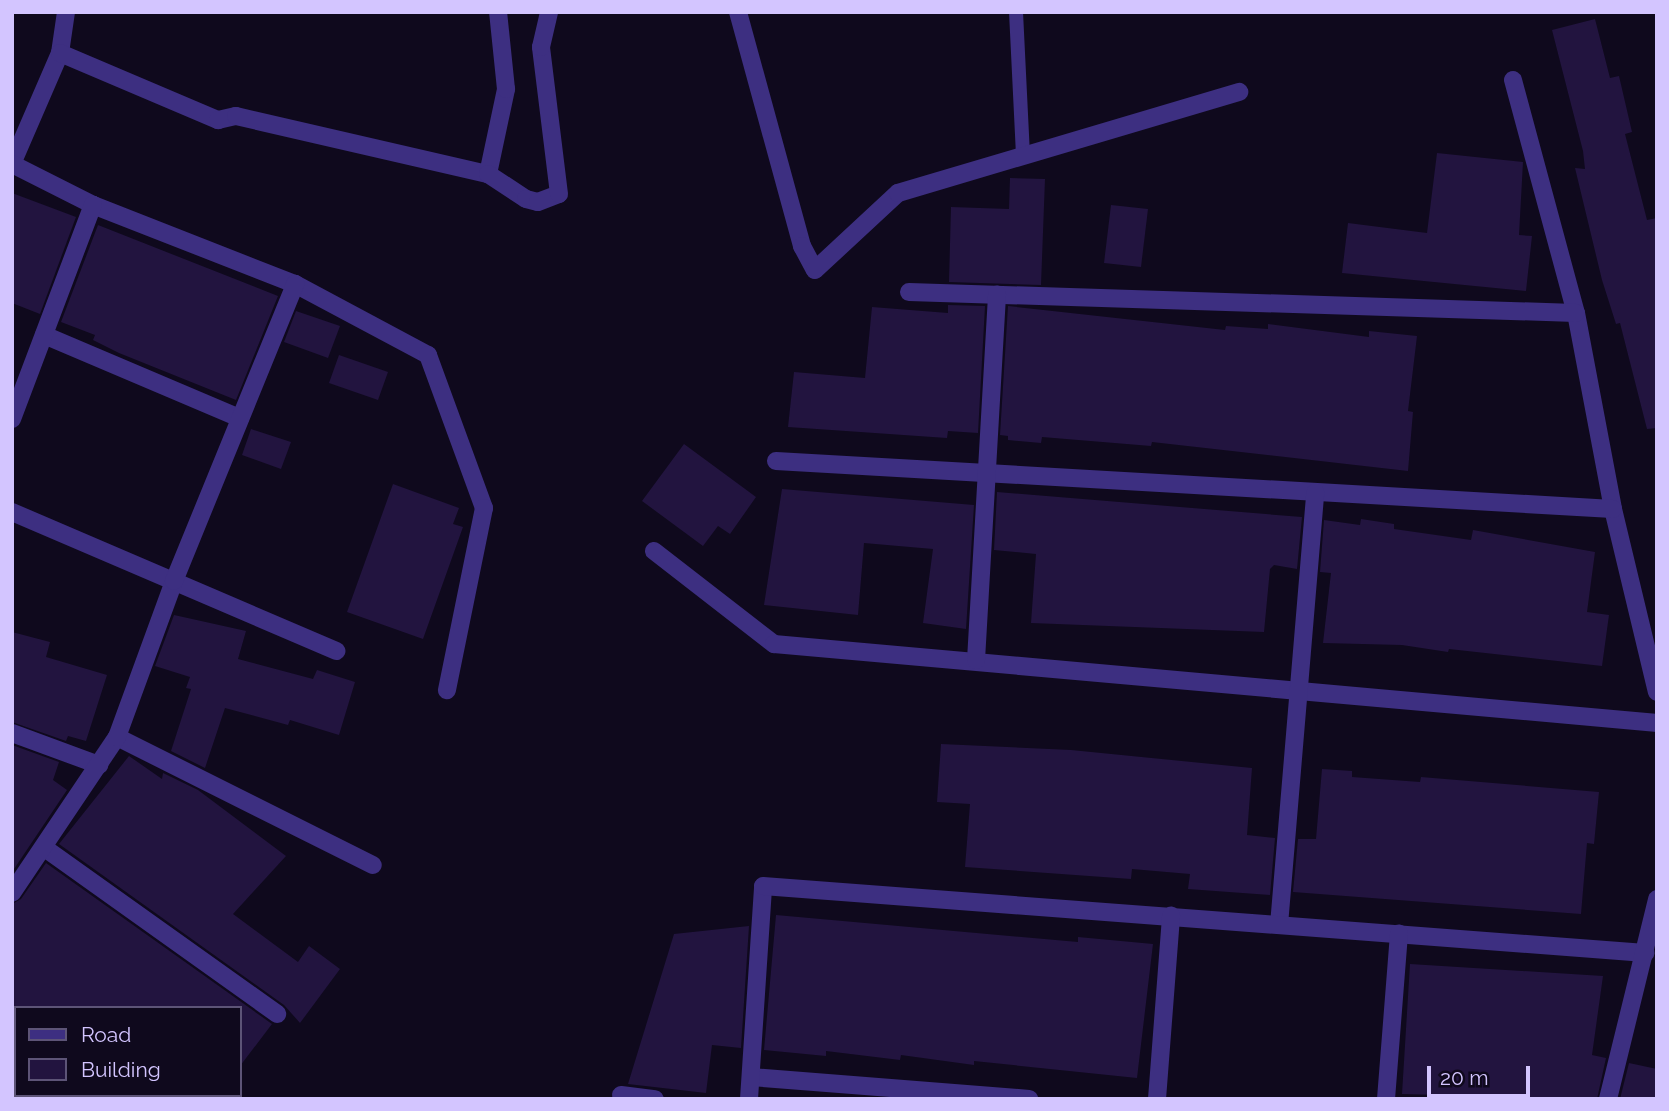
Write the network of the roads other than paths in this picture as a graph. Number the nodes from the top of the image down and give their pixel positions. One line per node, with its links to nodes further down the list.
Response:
1 (66, 12): 6 (street)
2 (498, 12): 10 (street)
3 (549, 12): 10 (street)
4 (738, 12): 9 (street)
5 (1016, 12): 9 (lane)
6 (60, 53): 10 (street); 11 (street)
7 (1513, 80): 15 (street)
8 (1239, 92): 9 (street)
9 (1023, 156)
10 (488, 174)
11 (93, 205): 12 (street); 16 (street)
12 (295, 284): 17 (street); 28 (street)
13 (909, 292): 14 (street)
14 (998, 295): 15 (street); 20 (street)
15 (1576, 313): 22 (street)
16 (44, 335): 17 (street); 18 (street)
17 (240, 418): 25 (street)
18 (12, 419)
19 (776, 461): 20 (street)
20 (985, 474): 21 (street); 27 (street)
21 (1315, 492): 22 (street); 30 (street)
22 (1613, 509): 29 (street)
23 (12, 512): 25 (street)
24 (654, 551): 27 (street)
25 (174, 581): 26 (street); 33 (street)
26 (337, 651)
27 (976, 660): 30 (street)
28 (447, 690)
29 (1657, 692)
30 (1298, 693): 31 (street); 40 (street)
31 (1657, 723)
32 (12, 733): 34 (street)
33 (117, 737): 34 (street); 36 (street)
34 (99, 765): 35 (street)
35 (46, 849): 37 (street); 43 (street)
36 (373, 865)
37 (12, 893)
38 (1657, 898): 42 (street)
39 (1171, 916): 40 (street); 44 (street); 49 (street)
40 (1279, 925): 41 (street)
41 (1399, 934): 42 (street); 50 (street)
42 (1645, 953): 51 (street)
43 (277, 1014)
44 (751, 1077): 47 (street); 48 (street)
45 (621, 1095): 46 (street)
46 (655, 1099)
47 (749, 1099)
48 (1029, 1099)
49 (1157, 1099)
50 (1386, 1099)
51 (1608, 1099)

